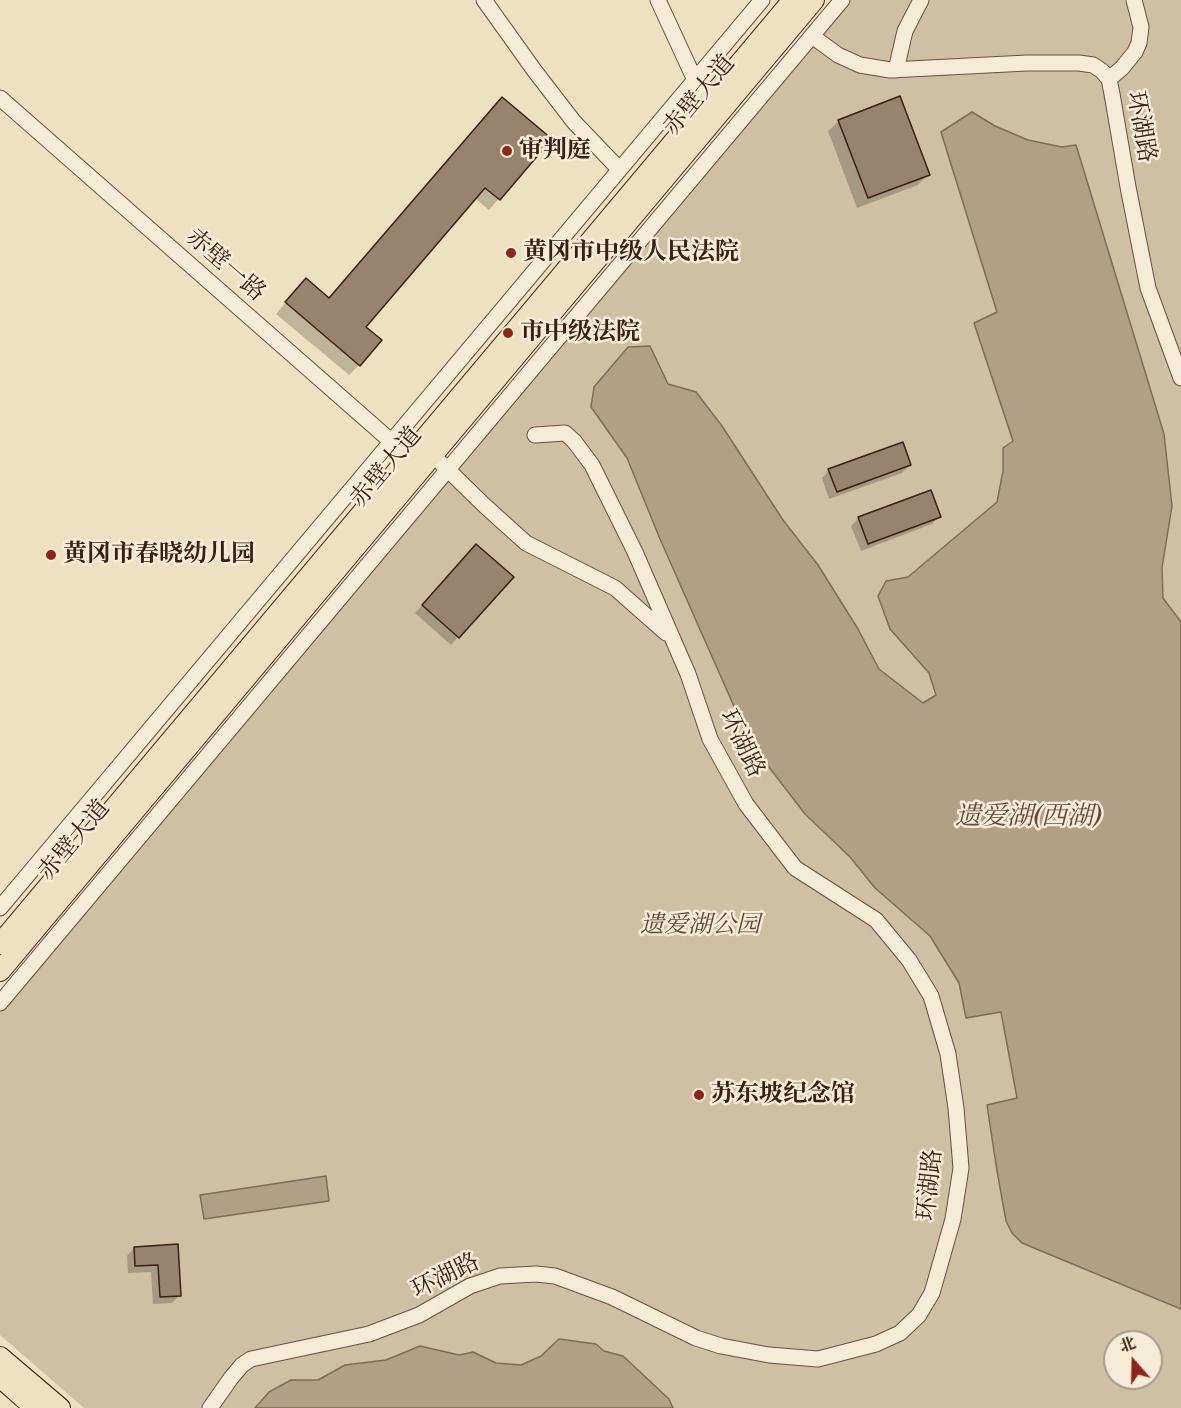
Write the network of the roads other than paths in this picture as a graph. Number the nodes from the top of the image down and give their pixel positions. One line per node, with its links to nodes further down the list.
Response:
1 (484, 0): 15 (street)
2 (658, 0): 12 (street)
3 (762, 0): 12 (street)
4 (793, 0): 14 (main road, 赤壁大道)
5 (814, 0): 19 (main road, 赤壁大道)
6 (842, 0): 9 (street)
7 (921, 0): 10 (street)
8 (1134, 0): 11 (street)
9 (812, 36): 10 (street, 环湖路); 20 (street)
10 (896, 70): 11 (street, 环湖路)
11 (1109, 79): 16 (street, 环湖路)
12 (695, 80): 14 (street); 15 (street)
13 (0, 98): 18 (street, 赤壁一路)
14 (706, 104): 19 (main road, 赤壁大道)
15 (619, 170): 18 (street)
16 (1181, 378)
17 (535, 435): 21 (street, 环湖路)
18 (390, 441): 19 (street, 赤壁一路); 22 (street)
19 (420, 460): 20 (street, 赤壁一路); 23 (main road, 赤壁大道); 24 (main road, 赤壁大道)
20 (448, 470): 21 (street, 赤壁一路); 25 (street)
21 (670, 637): 30 (street, 环湖路)
22 (0, 908)
23 (0, 944)
24 (0, 970)
25 (0, 1003)
26 (0, 1357): 29 (main road)
27 (0, 1377): 28 (main road)
28 (36, 1408)
29 (60, 1408)
30 (210, 1408)

